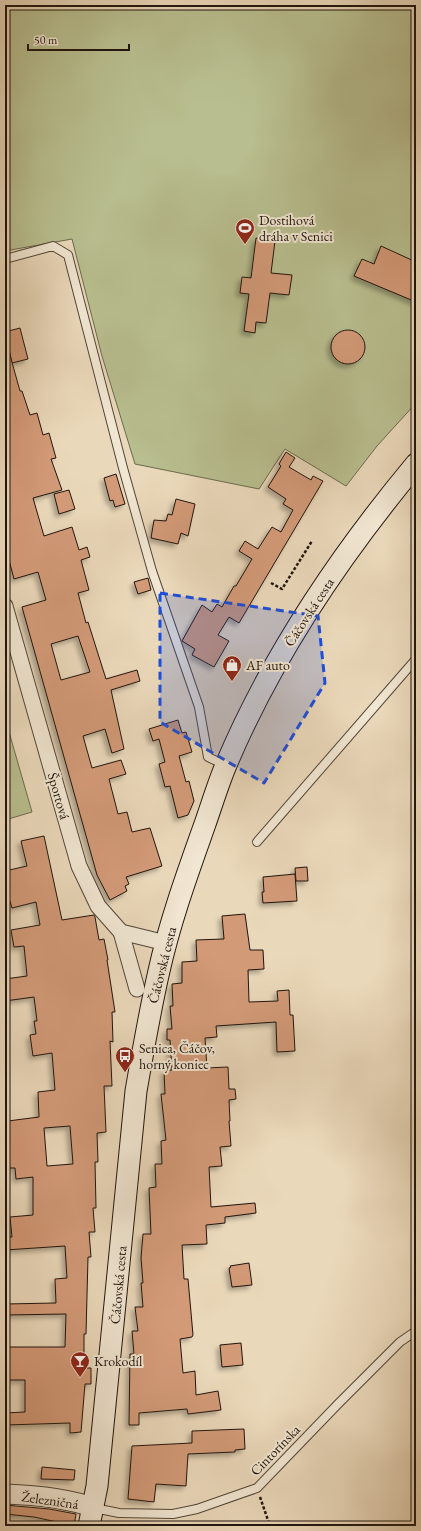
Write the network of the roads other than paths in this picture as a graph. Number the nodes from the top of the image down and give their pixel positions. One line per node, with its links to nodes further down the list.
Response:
1 (5, 259): 5 (lane)
2 (416, 464): 5 (main road, Čáčovská cesta)
3 (5, 606): 7 (street, Športová)
4 (416, 659): 6 (lane)
5 (226, 765): 8 (main road, Čáčovská cesta)
6 (257, 842)
7 (121, 932): 8 (street); 9 (street)
8 (166, 943): 12 (main road, Čáčovská cesta)
9 (137, 989)
10 (416, 1331): 12 (lane, Cintorínska)
11 (5, 1494): 12 (street, Železničná)
12 (92, 1517)

